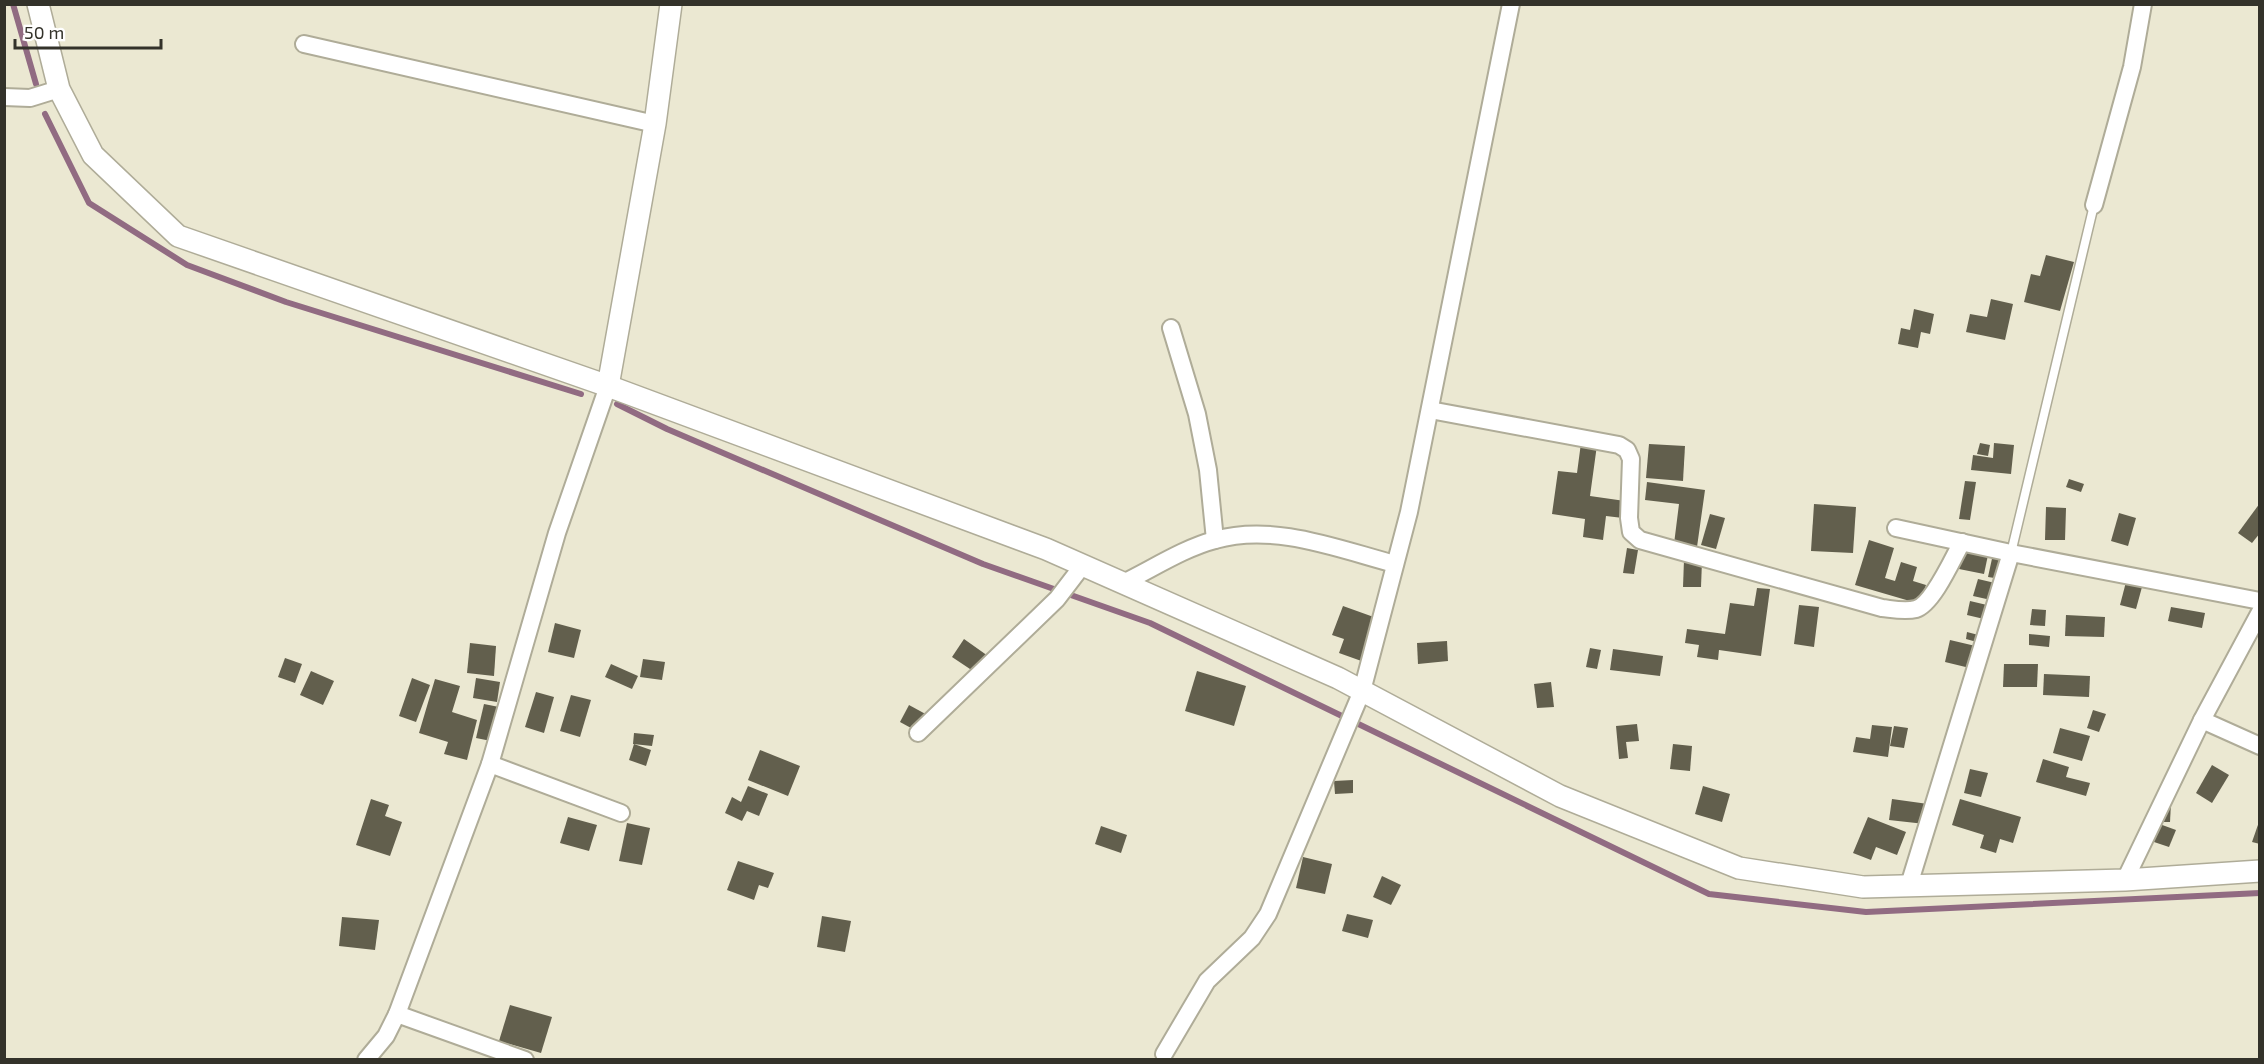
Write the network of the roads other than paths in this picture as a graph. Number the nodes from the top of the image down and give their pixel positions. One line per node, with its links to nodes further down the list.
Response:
1 (38, 4): 6 (street)
2 (671, 4): 8 (street)
3 (1511, 4): 12 (street)
4 (2143, 4): 9 (street)
5 (304, 44): 8 (street)
6 (59, 89): 7 (street); 11 (street)
7 (4, 98)
8 (655, 124): 11 (street)
9 (2094, 205): 16 (lane)
10 (1171, 328): 14 (street)
11 (608, 386): 18 (street); 26 (street)
12 (1430, 410): 15 (street); 17 (street)
13 (1896, 528): 15 (street)
14 (1215, 540): 17 (street); 19 (street)
15 (1962, 542): 16 (street)
16 (2011, 553): 20 (street); 30 (street)
17 (1395, 564): 22 (street)
18 (1081, 569): 19 (street); 24 (street)
19 (1123, 583): 22 (street)
20 (2259, 601)
21 (2259, 612): 23 (street)
22 (1358, 697): 30 (street); 32 (street)
23 (2202, 720): 25 (street); 29 (street)
24 (918, 733)
25 (2259, 746)
26 (490, 764): 27 (street); 31 (street)
27 (621, 813)
28 (2259, 871): 29 (street)
29 (2125, 879): 30 (street)
30 (1909, 885)
31 (398, 1014): 33 (street); 34 (street)
32 (1164, 1054)
33 (366, 1059)
34 (525, 1059)

